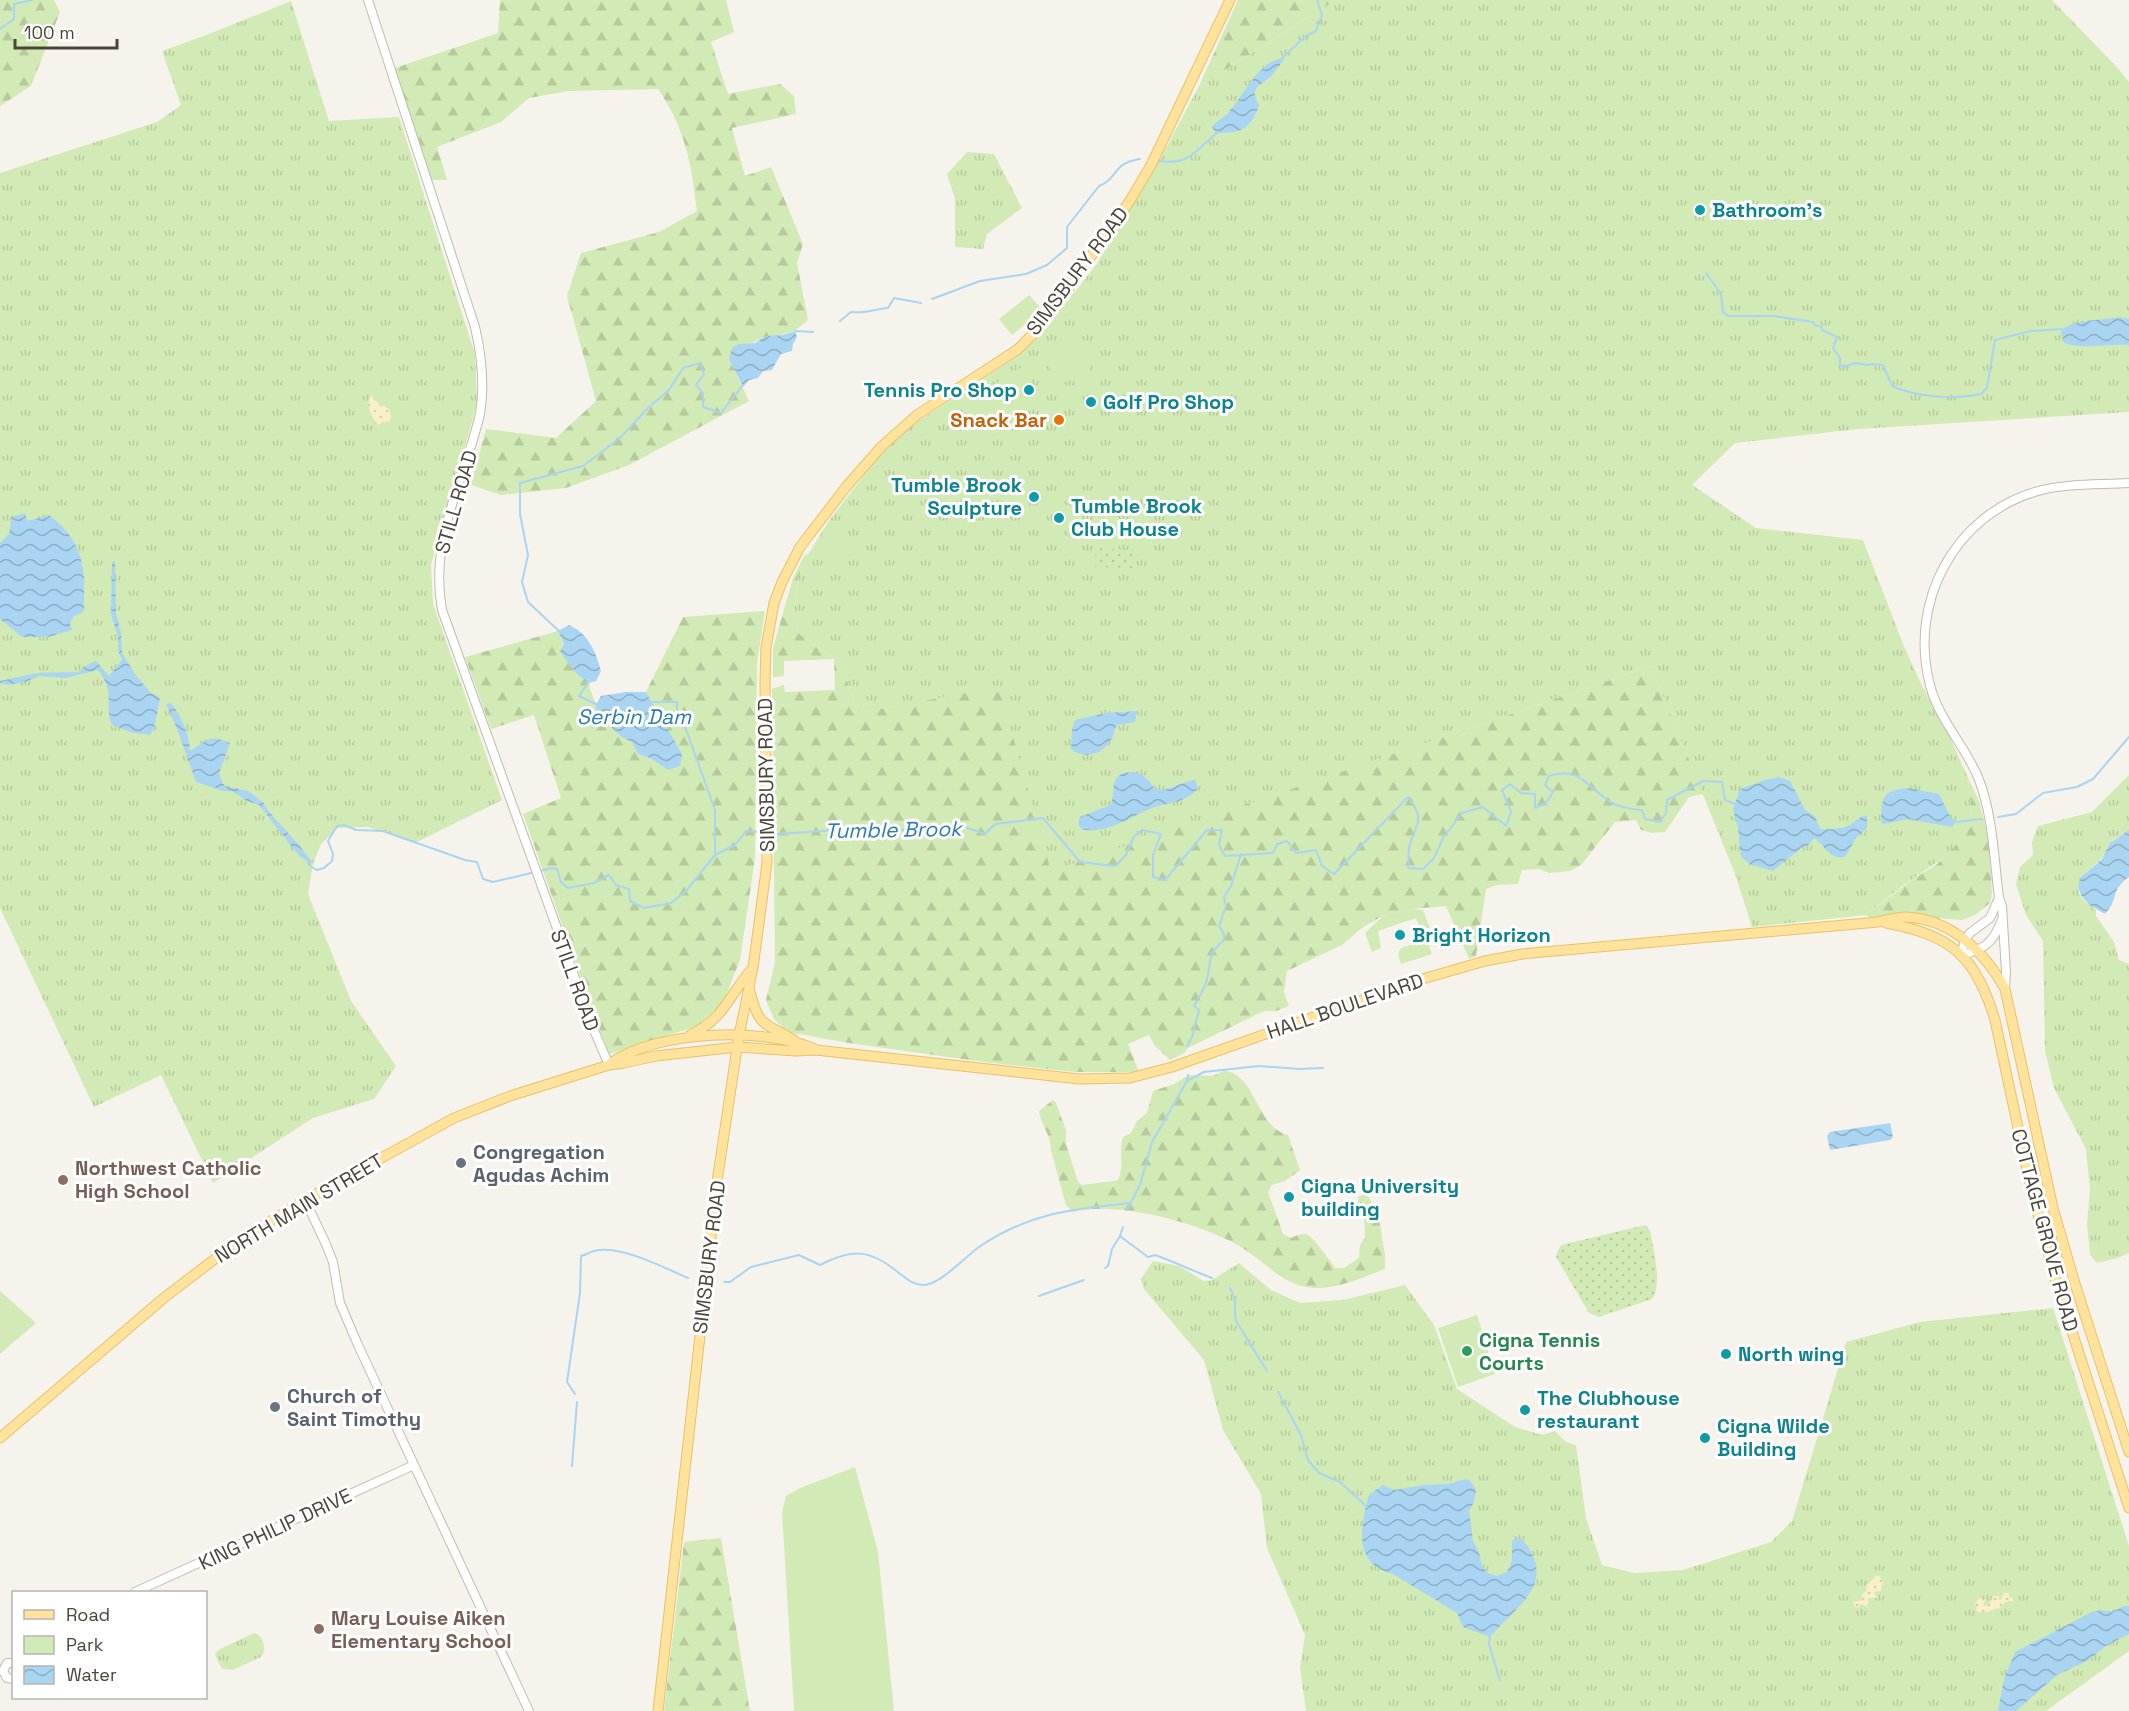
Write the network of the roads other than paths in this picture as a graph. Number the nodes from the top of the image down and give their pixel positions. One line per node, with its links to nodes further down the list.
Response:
1 (368, 0): 17 (street, STILL ROAD)
2 (1230, 0): 9 (main road, SIMSBURY ROAD)
3 (2129, 483): 4 (street)
4 (1999, 898): 5 (street); 7 (street)
5 (2003, 917): 7 (street); 11 (street)
6 (1878, 922): 7 (main road, HALL BOULEVARD); 8 (main road, HALL BOULEVARD); 16 (main road, HALL BOULEVARD)
7 (1972, 945): 8 (street); 8 (street); 11 (main road, COTTAGE GROVE ROAD)
8 (1961, 956): 22 (main road, COTTAGE GROVE ROAD)
9 (753, 968): 10 (main road, SIMSBURY ROAD); 13 (main road)
10 (749, 986): 12 (main road, SIMSBURY ROAD); 14 (main road)
11 (2005, 989): 20 (main road, COTTAGE GROVE ROAD)
12 (739, 1035): 13 (main road, NORTH MAIN STREET); 14 (main road, HALL BOULEVARD); 15 (main road, SIMSBURY ROAD)
13 (685, 1037): 17 (main road, NORTH MAIN STREET)
14 (796, 1041): 16 (main road, HALL BOULEVARD)
15 (737, 1047): 16 (main road, HALL BOULEVARD); 17 (main road, NORTH MAIN STREET); 29 (main road, SIMSBURY ROAD)
16 (816, 1050)
17 (609, 1065): 18 (main road, NORTH MAIN STREET)
18 (305, 1200): 19 (main road, NORTH MAIN STREET); 21 (street)
19 (0, 1438)
20 (2129, 1452)
21 (414, 1465): 23 (street, KING PHILIP DRIVE); 28 (street)
22 (2129, 1508)
23 (139, 1591)
24 (12, 1662): 25 (street)
25 (1, 1673): 26 (street)
26 (12, 1679): 27 (street)
27 (0, 1686)
28 (529, 1711)
29 (658, 1711)

